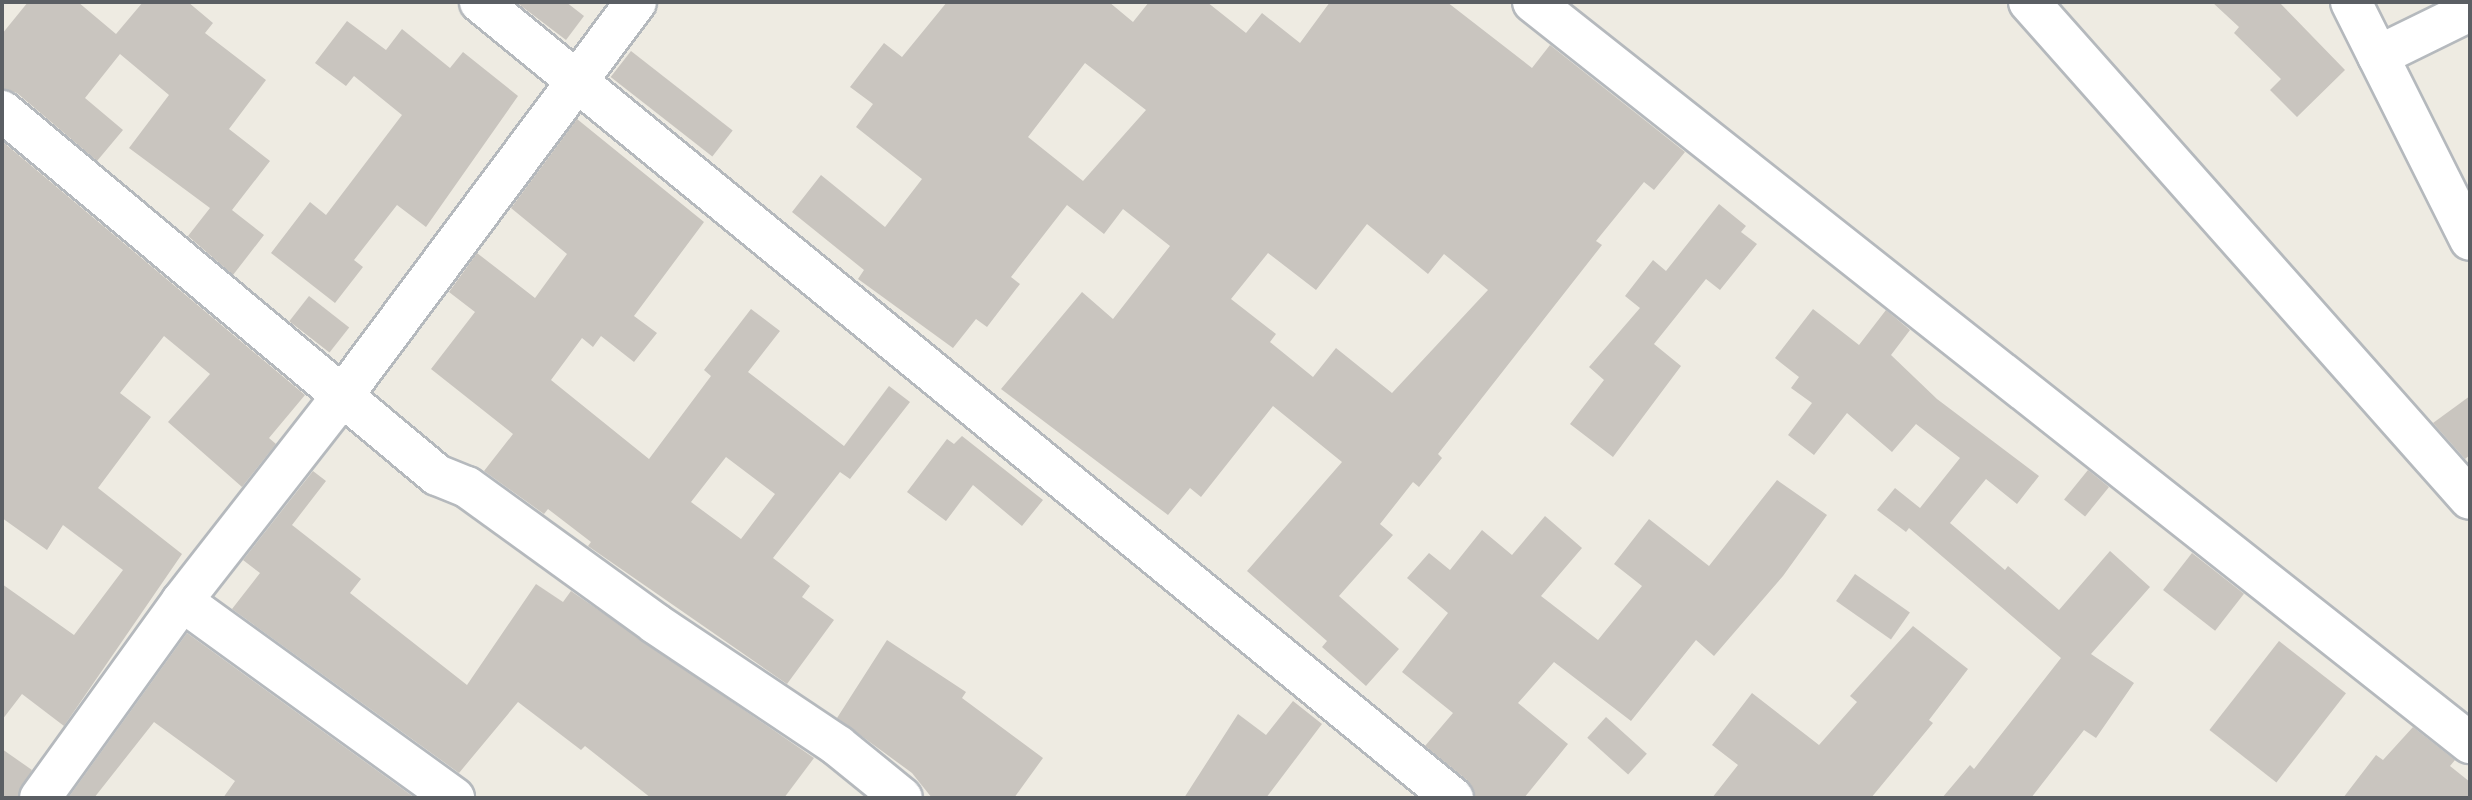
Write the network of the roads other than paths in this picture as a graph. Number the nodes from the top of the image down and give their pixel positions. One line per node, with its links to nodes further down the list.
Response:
1 (480, 2): 8 (street)
2 (636, 2): 8 (street)
3 (1533, 2): 14 (street)
4 (2029, 2): 12 (street)
5 (2351, 2): 7 (street)
6 (2470, 11): 7 (street)
7 (2378, 56): 10 (street)
8 (578, 78): 11 (street); 18 (street)
9 (2, 111): 11 (street)
10 (2470, 240)
11 (343, 395): 13 (street); 17 (street)
12 (2470, 499)
13 (182, 601): 15 (street); 16 (street)
14 (2470, 743)
15 (40, 798)
16 (454, 798)
17 (902, 798)
18 (1453, 798)

